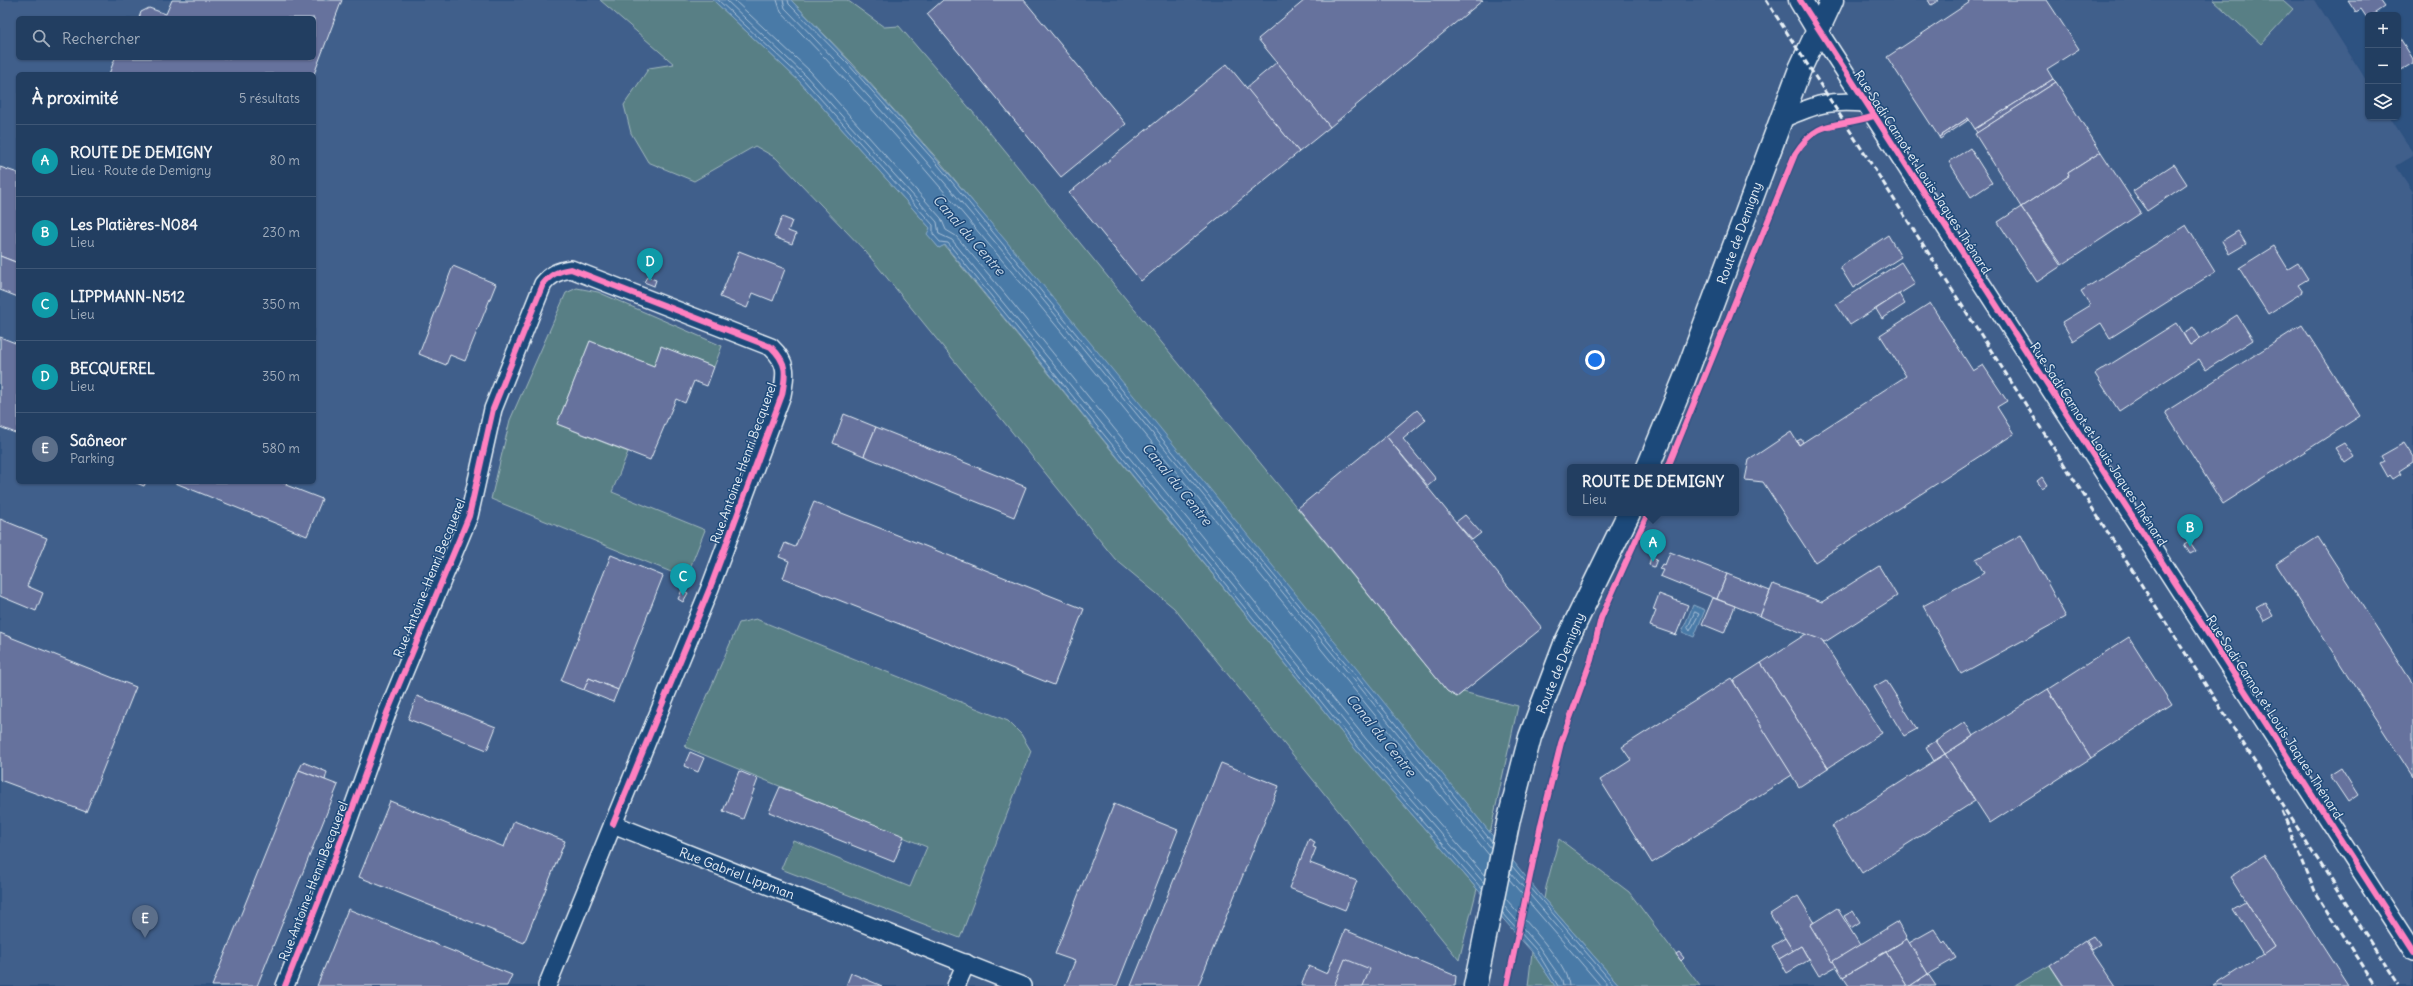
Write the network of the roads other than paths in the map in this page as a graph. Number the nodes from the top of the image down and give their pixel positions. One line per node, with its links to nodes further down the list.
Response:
1 (1800, 0): 3 (main road)
2 (1832, 0): 3 (main road, Route de Demigny)
3 (1818, 30): 4 (street, Rue Sadi Carnot et Louis Jaques Thénard); 5 (main road, Route de Demigny)
4 (1866, 103): 5 (street); 9 (street, Rue Sadi Carnot et Louis Jaques Thénard)
5 (1782, 119): 6 (main road, Route de Demigny)
6 (1649, 464)
7 (1627, 516): 15 (main road, Route de Demigny)
8 (613, 824): 10 (street, Rue Gabriel Lippman); 11 (street, Rue Antoine-Henri Becquerel); 12 (street)
9 (2413, 952)
10 (966, 963): 13 (street); 14 (street, Rue Gabriel Lippman)
11 (285, 986)
12 (547, 986)
13 (956, 986)
14 (1022, 986)
15 (1475, 986)

